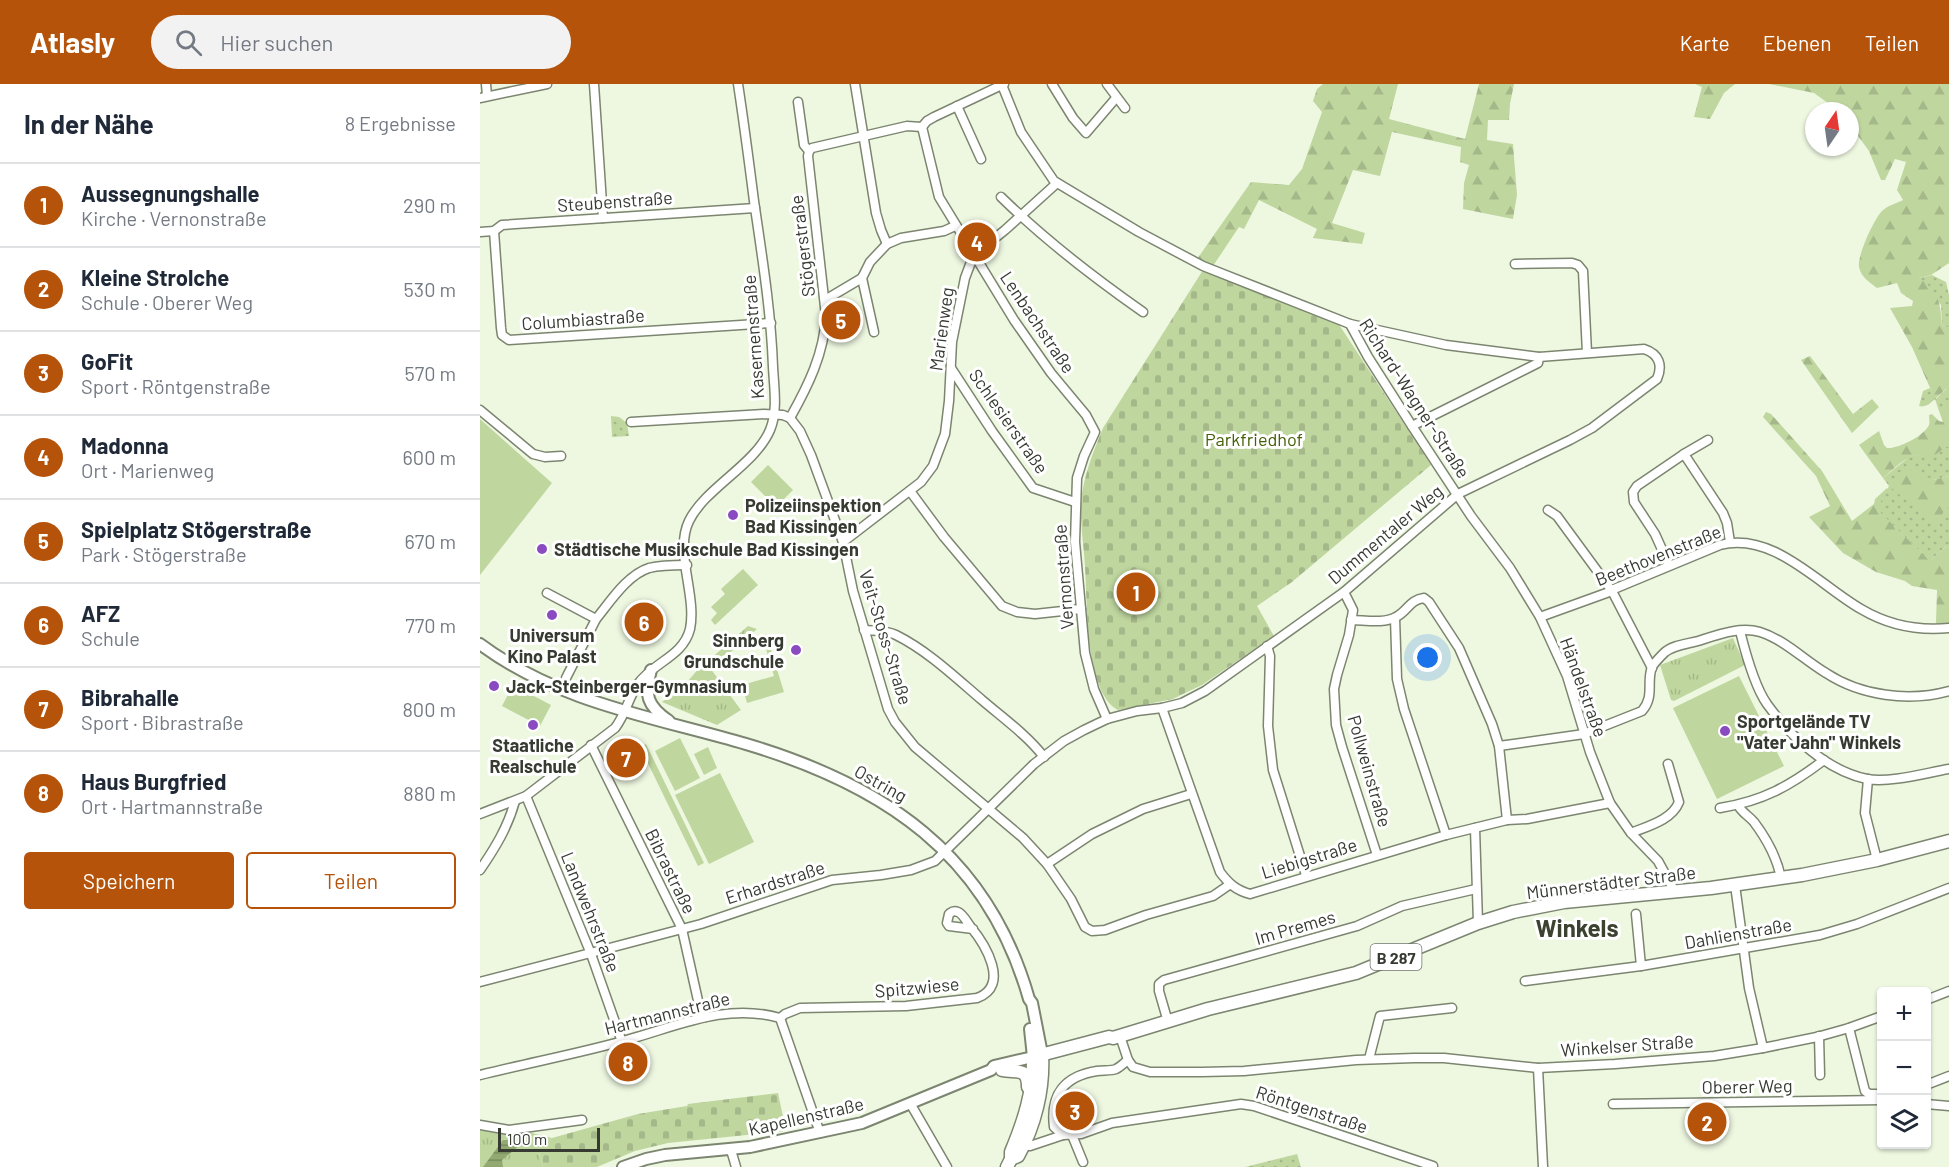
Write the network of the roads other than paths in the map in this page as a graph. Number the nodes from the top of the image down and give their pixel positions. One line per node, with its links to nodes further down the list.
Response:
1 (486, 84): 9 (street)
2 (547, 84): 9 (street)
3 (594, 84): 22 (street)
4 (738, 84): 20 (street, Kasernenstraße)
5 (855, 84): 15 (street)
6 (1052, 84): 10 (street)
7 (1107, 84): 10 (street)
8 (1003, 85): 12 (street); 18 (street, Richard-Wagner-Straße)
9 (483, 97)
10 (1116, 98): 13 (street)
11 (798, 102): 16 (street, Stögerstraße)
12 (957, 106): 14 (street); 17 (street)
13 (1125, 108)
14 (922, 127): 15 (street); 23 (street, Lenbachstraße)
15 (864, 137): 16 (street); 26 (street)
16 (809, 151): 30 (street, Stögerstraße)
17 (981, 159)
18 (1057, 183): 21 (street); 33 (street, Richard-Wagner-Straße)
19 (1001, 197): 21 (street)
20 (755, 208): 22 (street, Steubenstraße); 32 (street, Kasernenstraße)
21 (1020, 216): 27 (street); 31 (street)
22 (603, 218): 24 (street, Steubenstraße)
23 (955, 226): 26 (street); 27 (street, Lenbachstraße)
24 (494, 231): 25 (street, Steubenstraße); 32 (street, Columbiastraße)
25 (480, 232)
26 (887, 244): 29 (street)
27 (974, 255): 37 (street, Marienweg); 43 (street, Lenbachstraße)
28 (1515, 264): 35 (street)
29 (862, 278): 30 (street); 34 (street)
30 (825, 300): 40 (street, Stögerstraße)
31 (1143, 312)
32 (771, 323): 39 (street, Kasernenstraße)
33 (1350, 324): 36 (street); 42 (street, Richard-Wagner-Straße)
34 (874, 333)
35 (1587, 353): 36 (street); 48 (street, Dummentaler Weg)
36 (1539, 357): 42 (street)
37 (951, 368): 47 (street, Marienweg); 49 (street, Schlesierstraße)
38 (480, 410): 46 (street)
39 (774, 416): 40 (street); 41 (street); 53 (street, Kasernenstraße)
40 (790, 418): 51 (street)
41 (631, 422)
42 (1412, 426): 48 (street, Richard-Wagner-Straße)
43 (1095, 432): 49 (street, Vernonstraße)
44 (1708, 440): 45 (street)
45 (1684, 454): 52 (street); 54 (street)
46 (561, 456)
47 (910, 491): 51 (street); 58 (street)
48 (1458, 494): 56 (street, Dummentaler Weg); 59 (street, Händelstraße)
49 (1075, 502): 58 (street, Vernonstraße)
50 (1548, 510): 55 (street)
51 (843, 542): 64 (street, Veit-Stoss-Straße)
52 (1730, 542): 54 (street, Beethovenstraße); 63 (street, Beethovenstraße)
53 (687, 565): 61 (street); 69 (street, Kasernenstraße)
54 (1669, 565): 55 (street, Beethovenstraße)
55 (1612, 591): 59 (street, Beethovenstraße); 68 (street)
56 (1344, 592): 62 (street, Pollweinstraße); 67 (street, Dummentaler Weg)
57 (547, 593): 61 (street)
58 (1081, 609): 74 (street, Vernonstraße)
59 (1540, 617): 76 (street, Händelstraße)
60 (1395, 618): 62 (street); 78 (street); 95 (street)
61 (596, 620): 70 (street)
62 (1351, 620): 98 (street, Pollweinstraße)
63 (1949, 628)
64 (864, 630): 79 (street); 89 (street, Veit-Stoss-Straße)
65 (1740, 631): 68 (street); 71 (street); 80 (street)
66 (480, 644): 73 (main road, Ostring)
67 (1267, 646): 72 (street, Dummentaler Weg); 102 (street)
68 (1652, 668): 76 (street)
69 (651, 670): 73 (street, Kasernenstraße); 75 (main road)
70 (566, 678)
71 (1949, 691)
72 (1162, 708): 74 (street, Dummentaler Weg); 84 (street)
73 (625, 712): 75 (main road, Ostring); 77 (street, Kasernenstraße)
74 (1107, 719): 79 (street, Erhardstraße)
75 (677, 726): 97 (main road, Ostring)
76 (1584, 734): 78 (street); 87 (street, Händelstraße)
77 (591, 745): 85 (street, Kasernenstraße); 111 (street, Bibrastraße)
78 (1499, 746): 92 (street)
79 (1044, 757): 89 (street, Erhardstraße)
80 (1824, 760): 83 (street); 88 (street)
81 (1668, 764): 94 (street)
82 (1949, 769): 83 (street)
83 (1868, 779): 99 (street)
84 (1191, 794): 100 (street); 104 (street)
85 (526, 796): 86 (street, Kasernenstraße); 114 (street, Landwehrstraße)
86 (515, 801): 91 (street, Kasernenstraße); 101 (street)
87 (1611, 803): 92 (street, Liebigstraße); 94 (street, Händelstraße)
88 (1738, 805): 90 (street); 103 (street)
89 (988, 808): 97 (street, Erhardstraße); 100 (street, Veit-Stoss-Straße)
90 (1720, 808)
91 (480, 814)
92 (1507, 820): 93 (street, Liebigstraße)
93 (1476, 828): 95 (street, Liebigstraße); 107 (street)
94 (1631, 833): 108 (street, Händelstraße)
95 (1446, 835): 98 (street, Liebigstraße)
96 (1949, 841): 99 (main road, Münnerstädter Straße / B 287)
97 (946, 851): 111 (street, Erhardstraße); 130 (main road, Ostring)
98 (1377, 855): 102 (street, Liebigstraße)
99 (1877, 860): 103 (main road, Münnerstädter Straße / B 287)
100 (1047, 864): 104 (street, Veit-Stoss-Straße)
101 (480, 870)
102 (1306, 875): 104 (street, Liebigstraße)
103 (1781, 878): 105 (main road, Münnerstädter Straße / B 287)
104 (1229, 885)
105 (1735, 885): 108 (main road, Münnerstädter Straße / B 287); 113 (street)
106 (1949, 888): 113 (street, Dahlienstraße)
107 (1476, 889): 110 (street); 124 (street, Im Premes)
108 (1675, 892): 110 (main road, Münnerstädter Straße / B 287)
109 (1636, 914): 115 (street)
110 (1478, 923): 124 (main road, Münnerstädter Straße / B 287)
111 (682, 929): 114 (street, Erhardstraße); 121 (street, Bibrastraße)
112 (972, 929): 122 (street, Spitzwiese)
113 (1743, 948): 115 (street, Dahlienstraße); 129 (street)
114 (591, 954): 117 (street, Erhardstraße); 128 (street, Landwehrstraße)
115 (1641, 966): 116 (street, Dahlienstraße)
116 (1525, 981)
117 (480, 982)
118 (1949, 991): 119 (street)
119 (1931, 998)
120 (1452, 1008): 131 (street)
121 (705, 1017): 122 (street, Hartmannstraße); 128 (street, Hartmannstraße)
122 (780, 1018): 148 (street)
123 (1877, 1018): 125 (street, Winkelser Straße)
124 (1168, 1022): 127 (main road, Münnerstädter Straße / B 287)
125 (1849, 1028): 126 (street, Winkelser Straße); 139 (street)
126 (1819, 1036): 129 (street, Winkelser Straße); 136 (street)
127 (1116, 1037): 130 (main road, Münnerstädter Straße / B 287); 132 (street)
128 (622, 1042): 135 (street, Hartmannstraße)
129 (1763, 1048): 133 (street, Winkelser Straße)
130 (1038, 1059): 134 (main road, Kapellenstraße); 145 (main road, Ostring); 150 (main road, Ostring)
131 (1370, 1059): 132 (street, Winkelser Straße); 133 (street, Winkelser Straße)
132 (1128, 1060): 149 (street)
133 (1538, 1068): 160 (street)
134 (996, 1070): 141 (main road, Kapellenstraße); 145 (main road)
135 (480, 1075)
136 (1820, 1075)
137 (1949, 1076): 138 (street)
138 (1931, 1083)
139 (1877, 1094)
140 (1877, 1100): 142 (street, Oberer Weg)
141 (910, 1103): 148 (main road, Kapellenstraße); 158 (street)
142 (1612, 1104)
143 (1931, 1104): 144 (street)
144 (1949, 1106)
145 (1027, 1108): 154 (main road, Ostring)
146 (582, 1120): 147 (street)
147 (480, 1125)
148 (820, 1133): 151 (main road, Kapellenstraße)
149 (1068, 1135): 150 (street, Röntgenstraße); 152 (street, Röntgenstraße); 153 (street)
150 (1024, 1145): 154 (main road, Ostring)
151 (731, 1150): 156 (main road, Kapellenstraße); 157 (street)
152 (1406, 1158): 155 (street, Röntgenstraße); 159 (street)
153 (1083, 1162)
154 (1009, 1163)
155 (1433, 1166)
156 (623, 1167)
157 (736, 1167)
158 (947, 1167)
159 (1403, 1167)
160 (1544, 1167)

